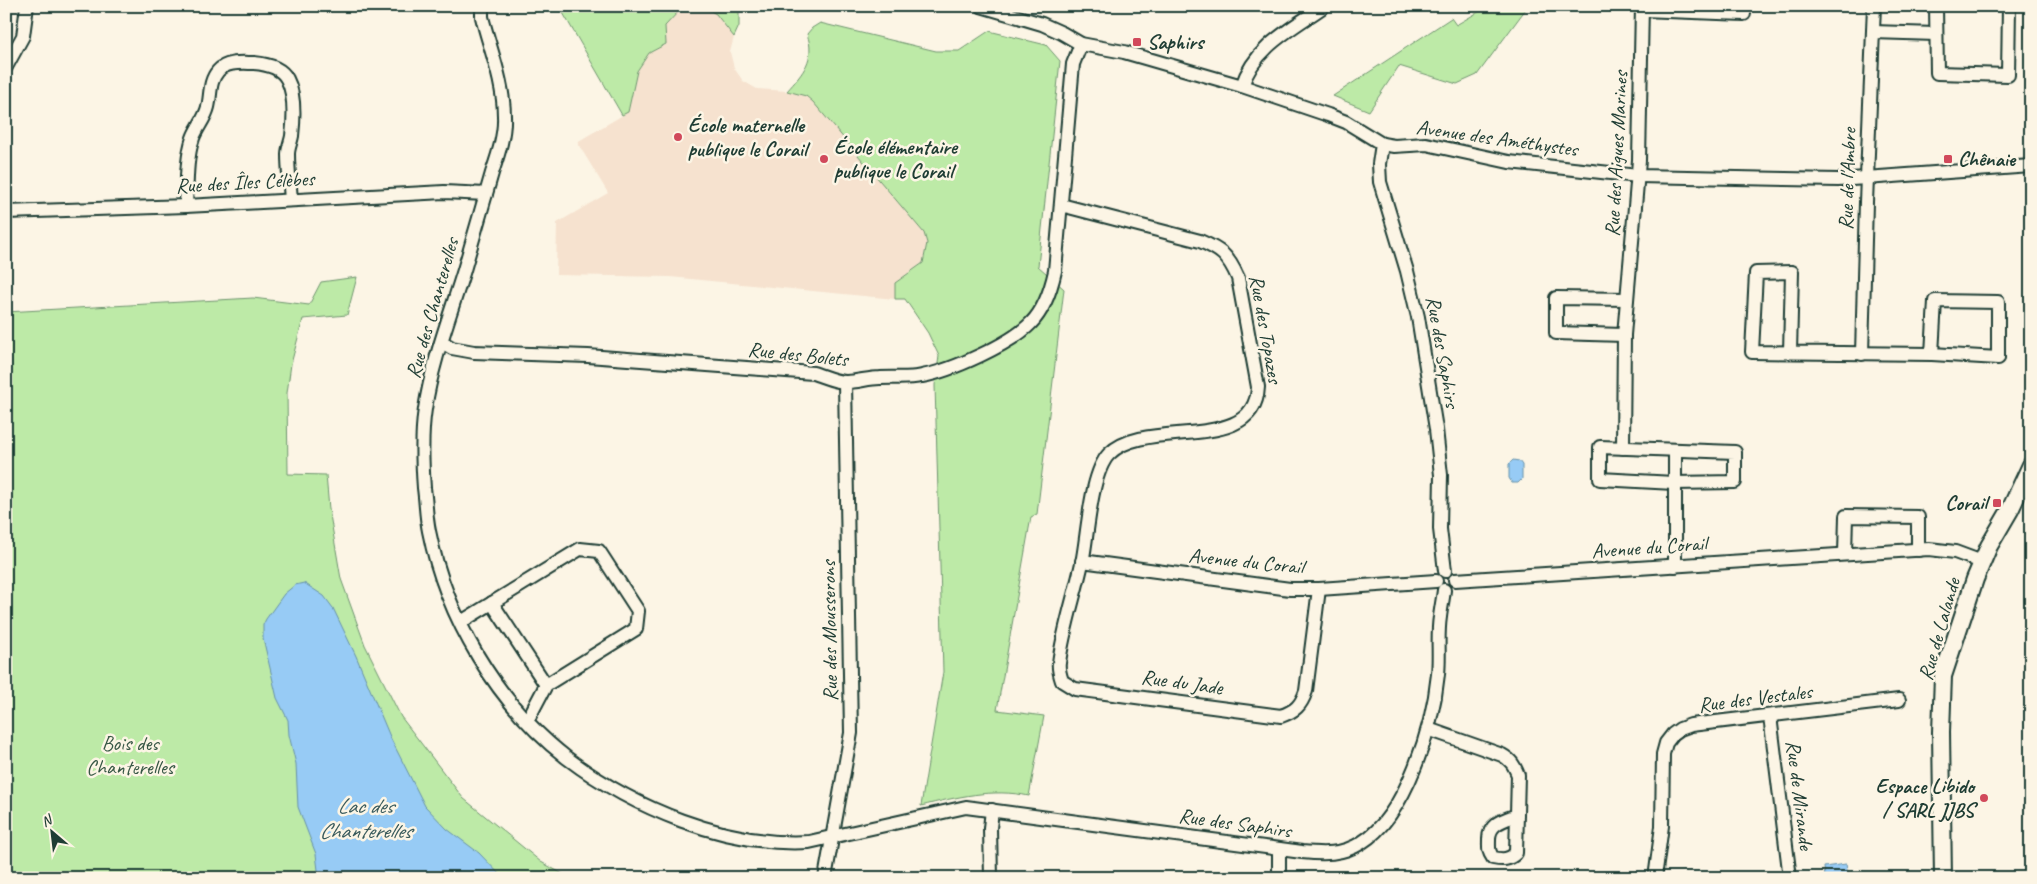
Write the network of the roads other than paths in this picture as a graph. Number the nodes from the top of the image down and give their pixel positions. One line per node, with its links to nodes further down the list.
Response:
1 (27, 6): 13 (street)
2 (482, 6): 19 (street, Rue des Chanterelles)
3 (981, 6): 12 (street, Avenue des Améthystes)
4 (1324, 6): 14 (street)
5 (1744, 6): 9 (street, Rue des Aigues Marines)
6 (1874, 6): 10 (street, Rue de l'Ambre)
7 (1936, 6): 11 (street)
8 (2009, 6): 11 (street)
9 (1642, 8): 17 (street, Rue des Aigues Marines)
10 (1873, 32): 11 (street); 18 (street, Rue de l'Ambre)
11 (1936, 34)
12 (1081, 44): 14 (street, Avenue des Améthystes); 21 (street, Rue des Bolets)
13 (6, 68)
14 (1242, 86): 15 (street, Avenue des Améthystes)
15 (1382, 144): 17 (street, Avenue des Améthystes); 40 (street, Rue des Saphirs)
16 (2031, 166): 18 (street, Avenue des Améthystes)
17 (1638, 176): 18 (street, Avenue des Améthystes); 24 (street, Rue des Aigues Marines)
18 (1867, 178): 28 (street, Rue de l'Ambre)
19 (486, 194): 20 (street, Rue des Îles Célèbes); 26 (street, Rue des Chanterelles)
20 (291, 200): 22 (street, Rue des Îles Célèbes); 22 (street)
21 (1061, 205): 30 (street, Rue des Bolets); 37 (street, Rue des Topazes)
22 (186, 206): 23 (street, Rue des Îles Célèbes)
23 (6, 212)
24 (1626, 299): 25 (street, Rue des Aigues Marines); 25 (street)
25 (1624, 335): 31 (street, Rue des Aigues Marines)
26 (442, 342): 30 (street, Rue des Bolets); 45 (street, Rue des Chanterelles)
27 (1790, 352): 27 (street); 28 (street)
28 (1862, 354): 29 (street)
29 (1932, 354): 29 (street)
30 (845, 382): 53 (street, Rue des Mousserons)
31 (1623, 448): 32 (street); 34 (street)
32 (1676, 450): 34 (street); 34 (street)
33 (2031, 465): 38 (street, Rue de Lalande)
34 (1674, 483): 39 (street)
35 (1918, 550): 36 (street, Avenue du Corail); 36 (street); 38 (street, Avenue du Corail)
36 (1845, 554): 39 (street, Avenue du Corail)
37 (1082, 561): 43 (street, Avenue du Corail); 43 (street, Rue du Jade)
38 (1982, 562): 60 (street, Rue de Lalande)
39 (1675, 566): 41 (street, Avenue du Corail)
40 (1445, 571): 41 (street); 42 (street)
41 (1456, 580): 42 (street)
42 (1440, 586): 43 (street, Avenue du Corail); 50 (street, Rue des Saphirs)
43 (1319, 589)
44 (492, 603): 45 (street); 46 (street); 46 (street)
45 (461, 622): 49 (street, Rue des Chanterelles)
46 (546, 685): 49 (street)
47 (1899, 700): 48 (street, Rue des Vestales)
48 (1770, 716): 58 (street, Rue des Vestales); 59 (street, Rue de Mirande)
49 (527, 721): 53 (street, Rue des Chanterelles)
50 (1428, 729): 52 (street); 54 (street, Rue des Saphirs)
51 (992, 810): 53 (street, Rue des Saphirs); 54 (street, Rue des Saphirs); 56 (street)
52 (1516, 815)
53 (832, 837): 55 (street, Rue des Mousserons)
54 (1279, 849): 57 (street)
55 (825, 878)
56 (991, 878)
57 (1279, 878)
58 (1655, 878)
59 (1790, 878)
60 (1944, 878)

